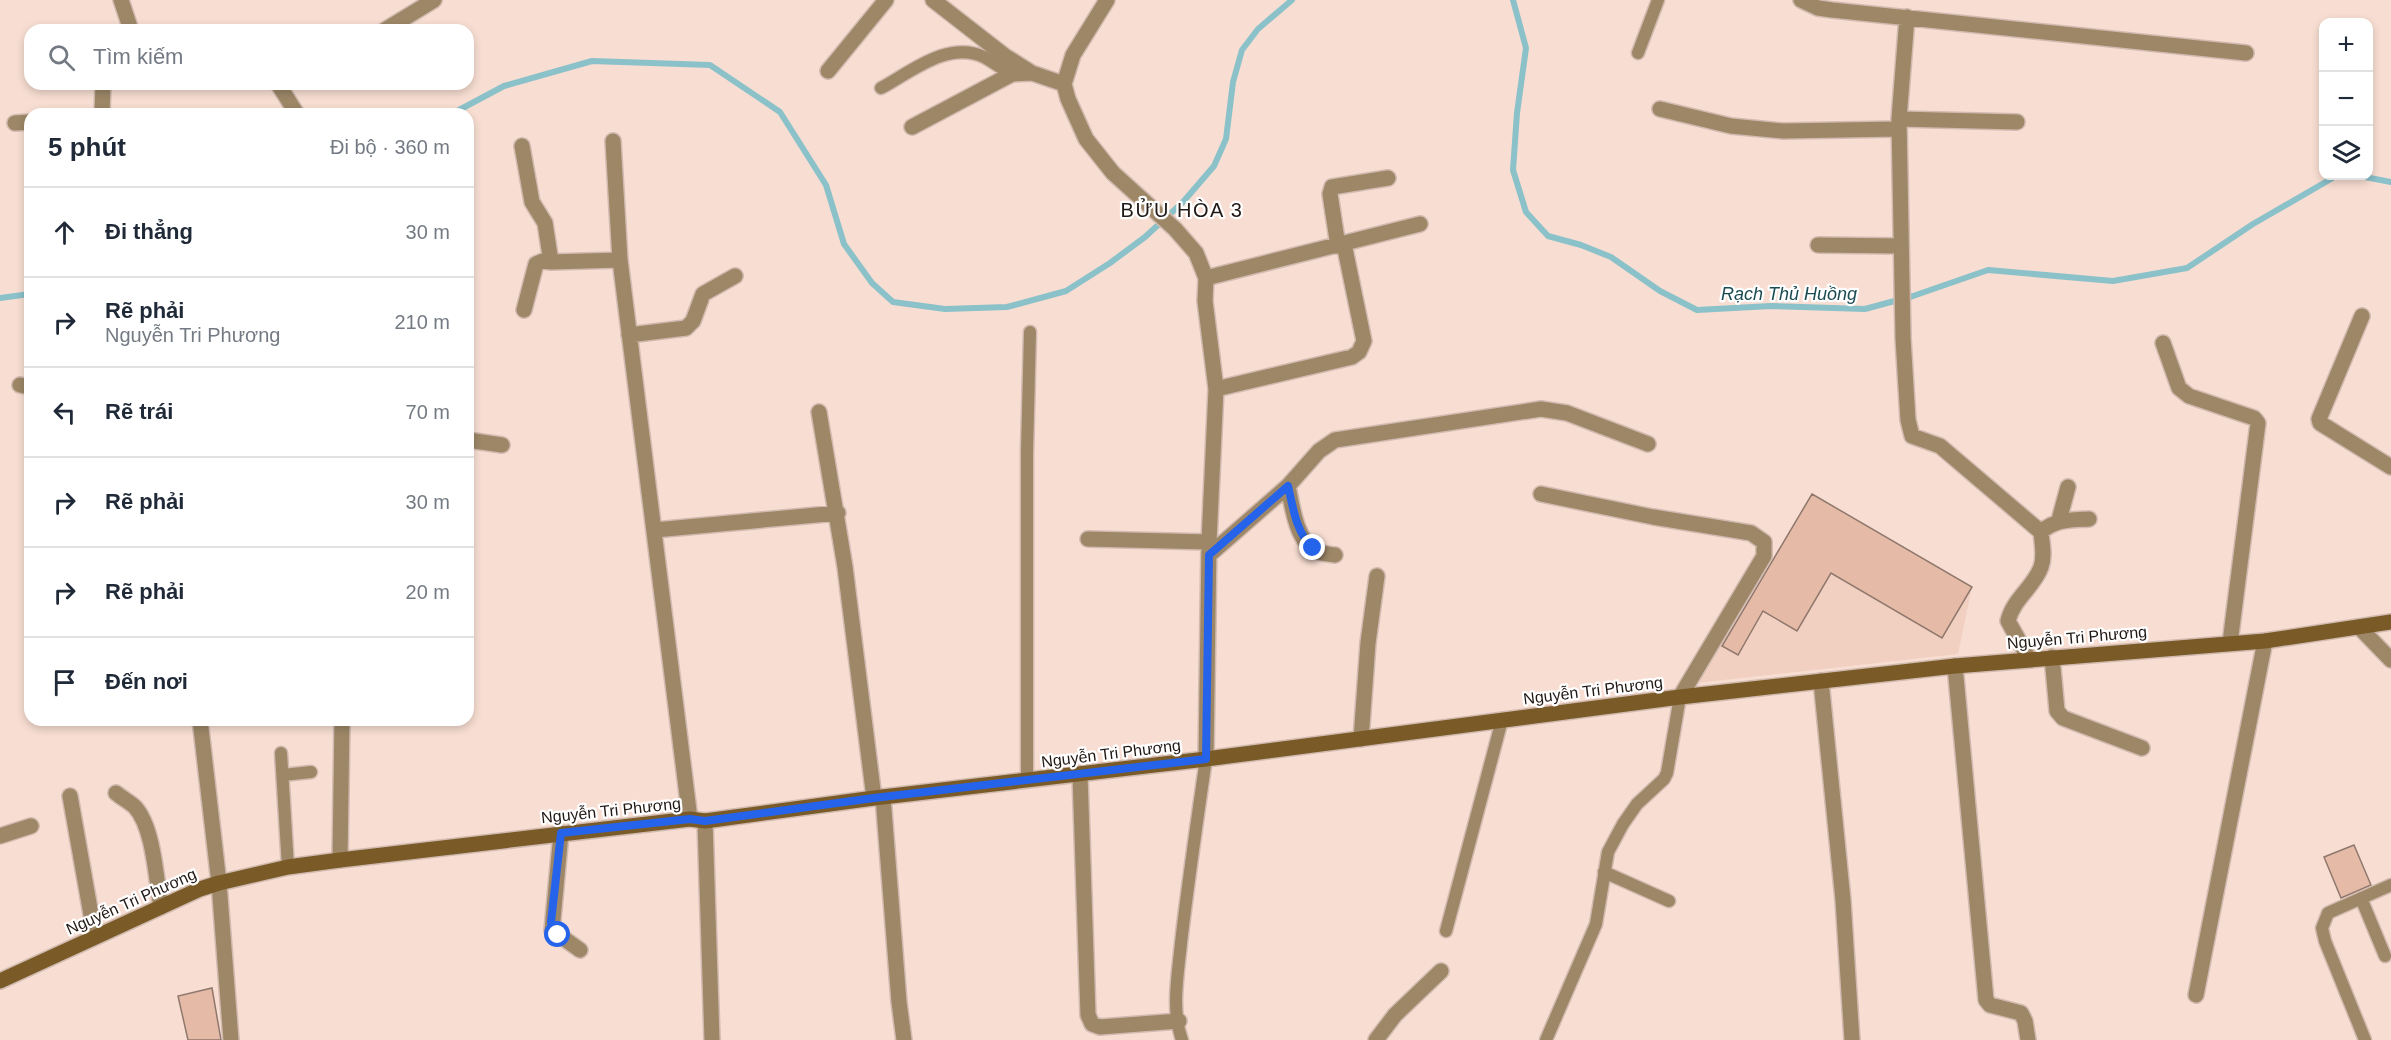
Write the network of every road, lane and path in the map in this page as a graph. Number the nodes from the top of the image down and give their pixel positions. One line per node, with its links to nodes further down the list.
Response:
1 (121, 0): 9 (street)
2 (434, 0): 10 (street)
3 (886, 0): 13 (street)
4 (933, 0): 14 (street)
5 (1107, 0): 16 (street)
6 (1658, 0): 11 (lane)
7 (1801, 0): 8 (street)
8 (1907, 17): 12 (street); 24 (street)
9 (129, 24)
10 (395, 24)
11 (1638, 53)
12 (2246, 53)
13 (828, 71)
14 (1032, 73): 15 (street); 16 (street)
15 (1012, 74): 17 (lane); 25 (street)
16 (1064, 84): 36 (street)
17 (881, 88)
18 (103, 90): 20 (street)
19 (282, 90): 21 (street)
20 (102, 108)
21 (293, 108)
22 (1660, 109): 24 (street)
23 (2017, 122): 24 (street)
24 (1899, 124): 32 (street)
25 (912, 127)
26 (613, 141): 33 (street)
27 (522, 146): 34 (street)
28 (1388, 177): 30 (street)
29 (1420, 224): 30 (street)
30 (1341, 245): 36 (street); 42 (street)
31 (1818, 245): 32 (street)
32 (1901, 246): 55 (street)
33 (620, 260): 34 (street); 40 (street)
34 (551, 262): 37 (street)
35 (735, 276): 40 (street)
36 (1206, 278): 42 (street)
37 (524, 310)
38 (2362, 316): 47 (street)
39 (1030, 332): 80 (lane)
40 (629, 335): 54 (street)
41 (2163, 343): 63 (street)
42 (1216, 389): 57 (street)
43 (819, 412): 51 (street)
44 (474, 441): 46 (street)
45 (1648, 444): 48 (street)
46 (502, 445)
47 (2391, 467)
48 (1288, 486): 57 (street); 58 (street)
49 (2068, 487): 53 (street)
50 (1541, 494): 69 (street)
51 (837, 513): 54 (street); 83 (street)
52 (2089, 519): 53 (street)
53 (2059, 520): 55 (street)
54 (655, 530): 84 (street)
55 (2041, 532): 65 (street)
56 (1088, 539): 57 (street)
57 (1209, 549): 76 (street)
58 (1335, 555)
59 (1377, 576): 73 (street)
60 (2391, 622): 61 (main road, Nguyễn Tri Phương)
61 (2359, 627): 62 (main road, Nguyễn Tri Phương); 66 (street)
62 (2265, 641): 63 (main road, Nguyễn Tri Phương); 102 (street)
63 (2230, 643): 64 (main road, Nguyễn Tri Phương)
64 (2052, 657): 65 (main road, Nguyễn Tri Phương); 74 (street)
65 (2029, 659): 67 (main road, Nguyễn Tri Phương)
66 (2391, 660)
67 (1955, 666): 68 (main road, Nguyễn Tri Phương); 111 (street)
68 (1821, 681): 69 (main road, Nguyễn Tri Phương); 110 (street)
69 (1680, 697): 70 (main road, Nguyễn Tri Phương); 90 (lane)
70 (1502, 720): 73 (main road, Nguyễn Tri Phương); 96 (lane)
71 (201, 726): 91 (street)
72 (342, 726): 88 (street)
73 (1361, 739): 76 (main road, Nguyễn Tri Phương)
74 (2142, 748)
75 (281, 753): 78 (lane)
76 (1206, 759): 79 (main road, Nguyễn Tri Phương); 103 (lane)
77 (311, 772): 78 (lane)
78 (283, 775): 89 (lane)
79 (1080, 775): 80 (main road, Nguyễn Tri Phương); 103 (street)
80 (1027, 781): 83 (main road, Nguyễn Tri Phương)
81 (116, 793): 95 (street)
82 (70, 796): 97 (street)
83 (878, 798): 84 (main road, Nguyễn Tri Phương); 106 (street)
84 (698, 820): 86 (main road, Nguyễn Tri Phương); 105 (street)
85 (32, 826): 87 (street)
86 (561, 833): 88 (main road, Nguyễn Tri Phương); 98 (street)
87 (0, 836)
88 (340, 860): 89 (main road, Nguyễn Tri Phương)
89 (288, 867): 91 (main road, Nguyễn Tri Phương)
90 (1604, 872): 94 (lane); 109 (lane)
91 (219, 883): 95 (main road, Nguyễn Tri Phương); 104 (street)
92 (2391, 885): 93 (lane)
93 (2361, 898): 99 (lane); 112 (lane)
94 (1668, 901)
95 (161, 907): 97 (main road, Nguyễn Tri Phương)
96 (1446, 931)
97 (95, 937): 101 (main road, Nguyễn Tri Phương)
98 (580, 950)
99 (2385, 956)
100 (1441, 971): 108 (street)
101 (0, 981)
102 (2196, 995)
103 (1179, 1021): 107 (lane)
104 (231, 1040)
105 (712, 1040)
106 (904, 1040)
107 (1182, 1040)
108 (1376, 1040)
109 (1546, 1040)
110 (1852, 1040)
111 (2028, 1040)
112 (2365, 1040)

